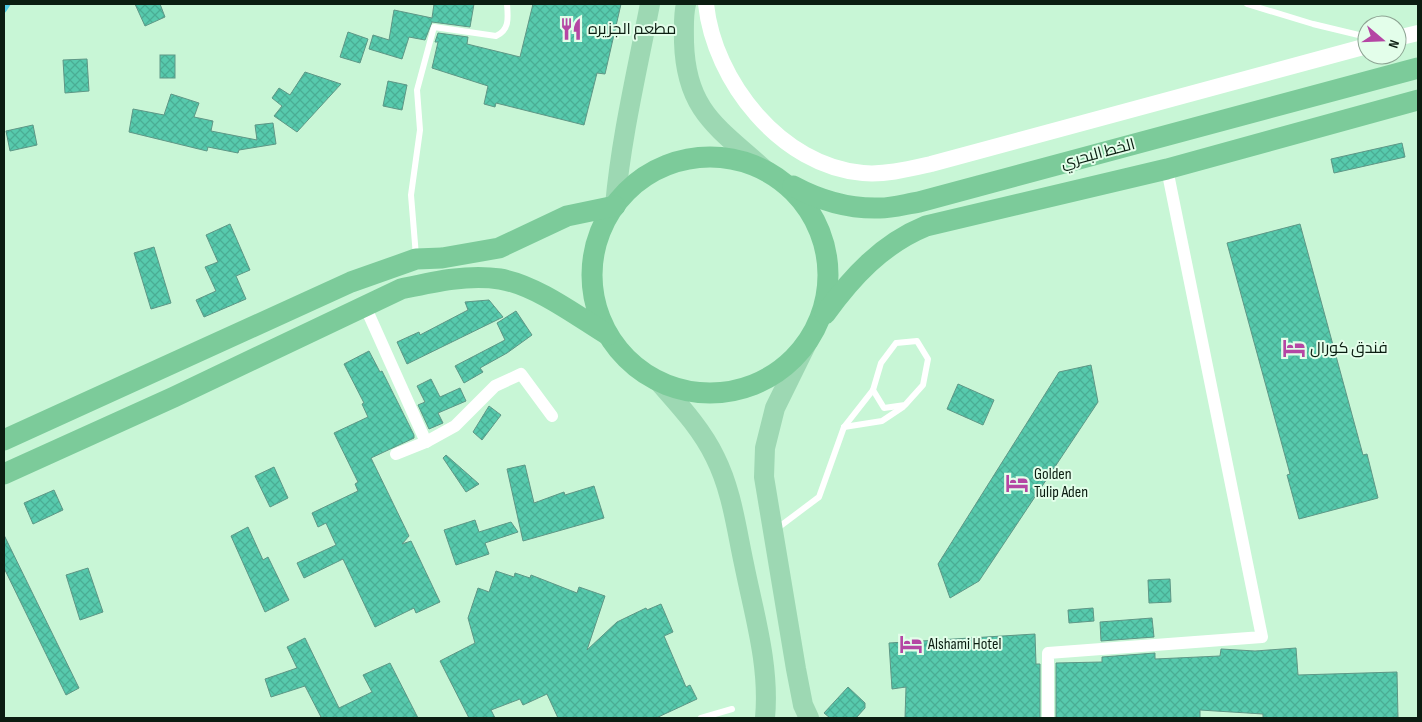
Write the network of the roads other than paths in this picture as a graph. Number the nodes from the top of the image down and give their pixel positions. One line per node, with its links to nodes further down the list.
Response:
1 (507, 4): 13 (lane)
2 (650, 4): 12 (main road)
3 (686, 4): 11 (main road)
4 (706, 4): 7 (street)
5 (1247, 4): 6 (lane)
6 (1357, 35)
7 (1357, 49)
8 (1418, 68): 11 (highway, الخط البحري)
9 (1418, 100): 10 (highway, الخط البحري)
10 (1167, 169): 15 (highway, الخط البحري); 31 (street)
11 (773, 175): 12 (highway, الخط البحري); 15 (highway)
12 (615, 206): 13 (highway); 16 (highway, الخط البحري)
13 (416, 259): 22 (highway)
14 (365, 306): 16 (highway); 23 (street); 25 (highway)
15 (812, 334): 17 (highway, الخط البحري); 26 (main road)
16 (608, 335): 17 (highway, الخط البحري)
17 (658, 381): 29 (main road)
18 (873, 390): 19 (lane); 19 (lane); 21 (lane)
19 (904, 406): 21 (lane)
20 (552, 416): 23 (street)
21 (844, 427): 26 (lane)
22 (4, 440)
23 (426, 442): 24 (street)
24 (396, 454)
25 (4, 474)
26 (774, 531): 30 (main road)
27 (732, 709): 28 (lane)
28 (701, 718)
29 (765, 718)
30 (809, 718)
31 (1048, 718)

